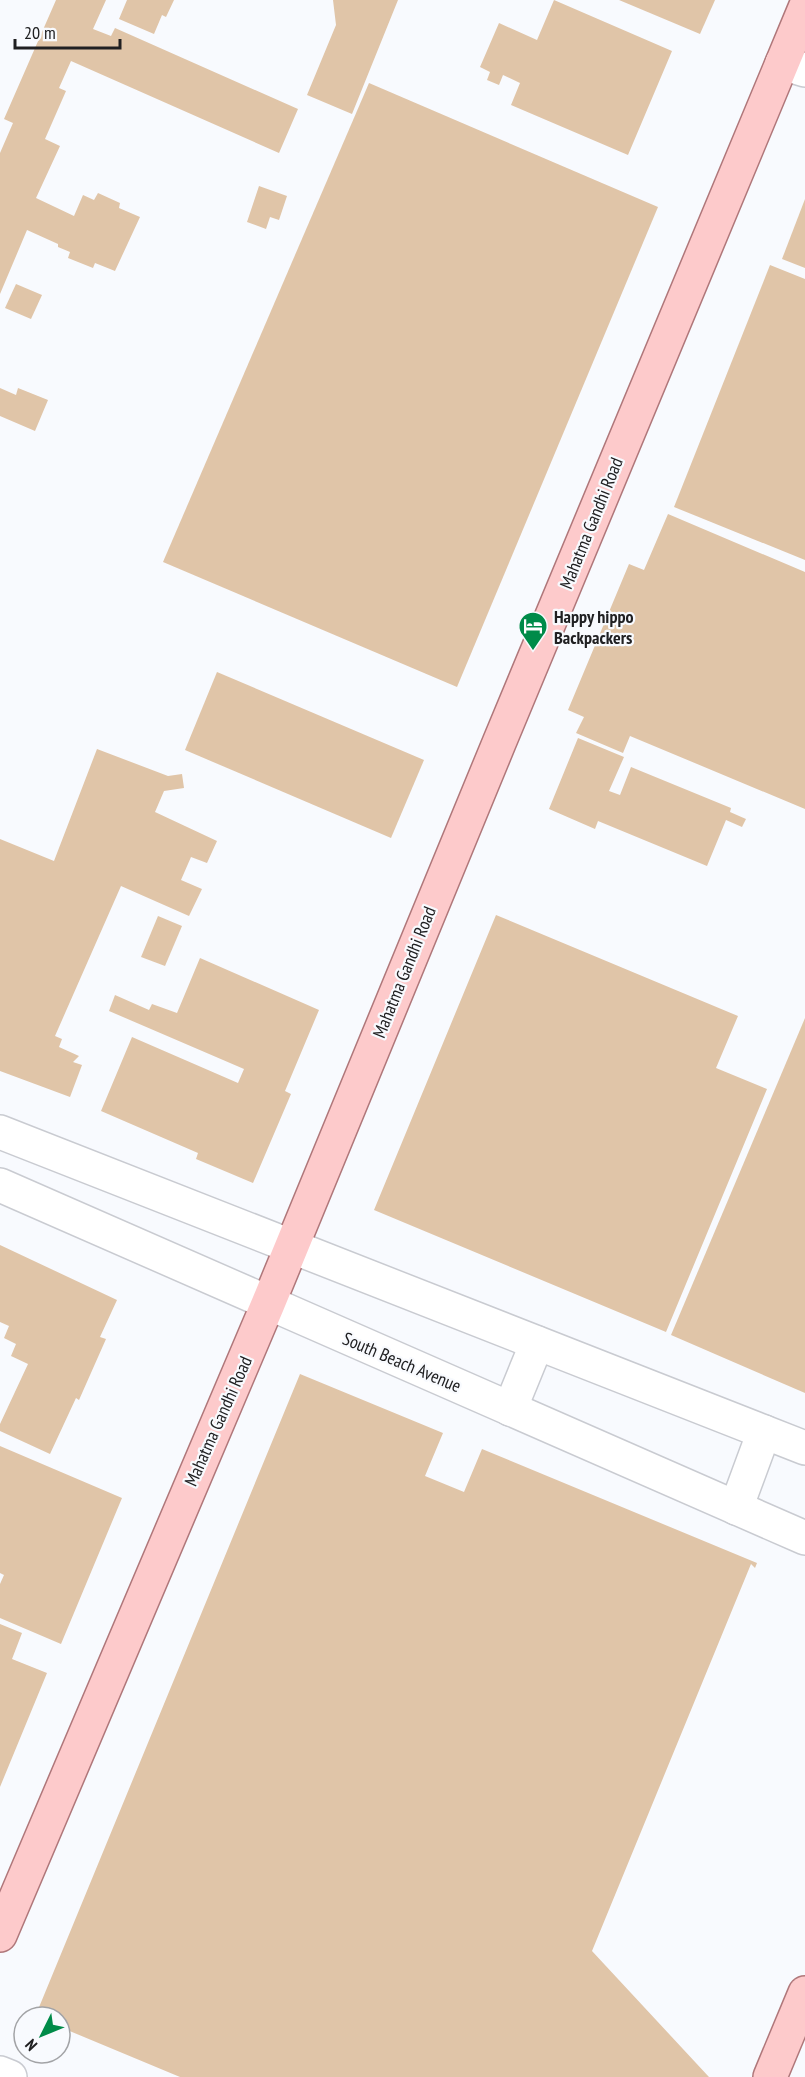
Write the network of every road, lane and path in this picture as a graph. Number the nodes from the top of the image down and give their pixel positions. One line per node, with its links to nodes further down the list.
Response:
1 (799, 0): 2 (main road, Mahatma Gandhi Road)
2 (796, 44): 5 (main road, Mahatma Gandhi Road)
3 (0, 1132): 5 (street)
4 (0, 1185): 6 (street, South Beach Avenue)
5 (291, 1247): 6 (main road, Mahatma Gandhi Road); 7 (street)
6 (268, 1304): 8 (street, South Beach Avenue); 13 (main road, Mahatma Gandhi Road)
7 (537, 1343): 8 (street); 9 (street)
8 (510, 1409): 11 (street, South Beach Avenue)
9 (764, 1432): 10 (street); 11 (street)
10 (805, 1448)
11 (736, 1508): 12 (street, South Beach Avenue)
12 (805, 1538)
13 (0, 1935)
14 (805, 1993): 17 (main road)
15 (0, 2073): 16 (street)
16 (10, 2077)
17 (770, 2077)

